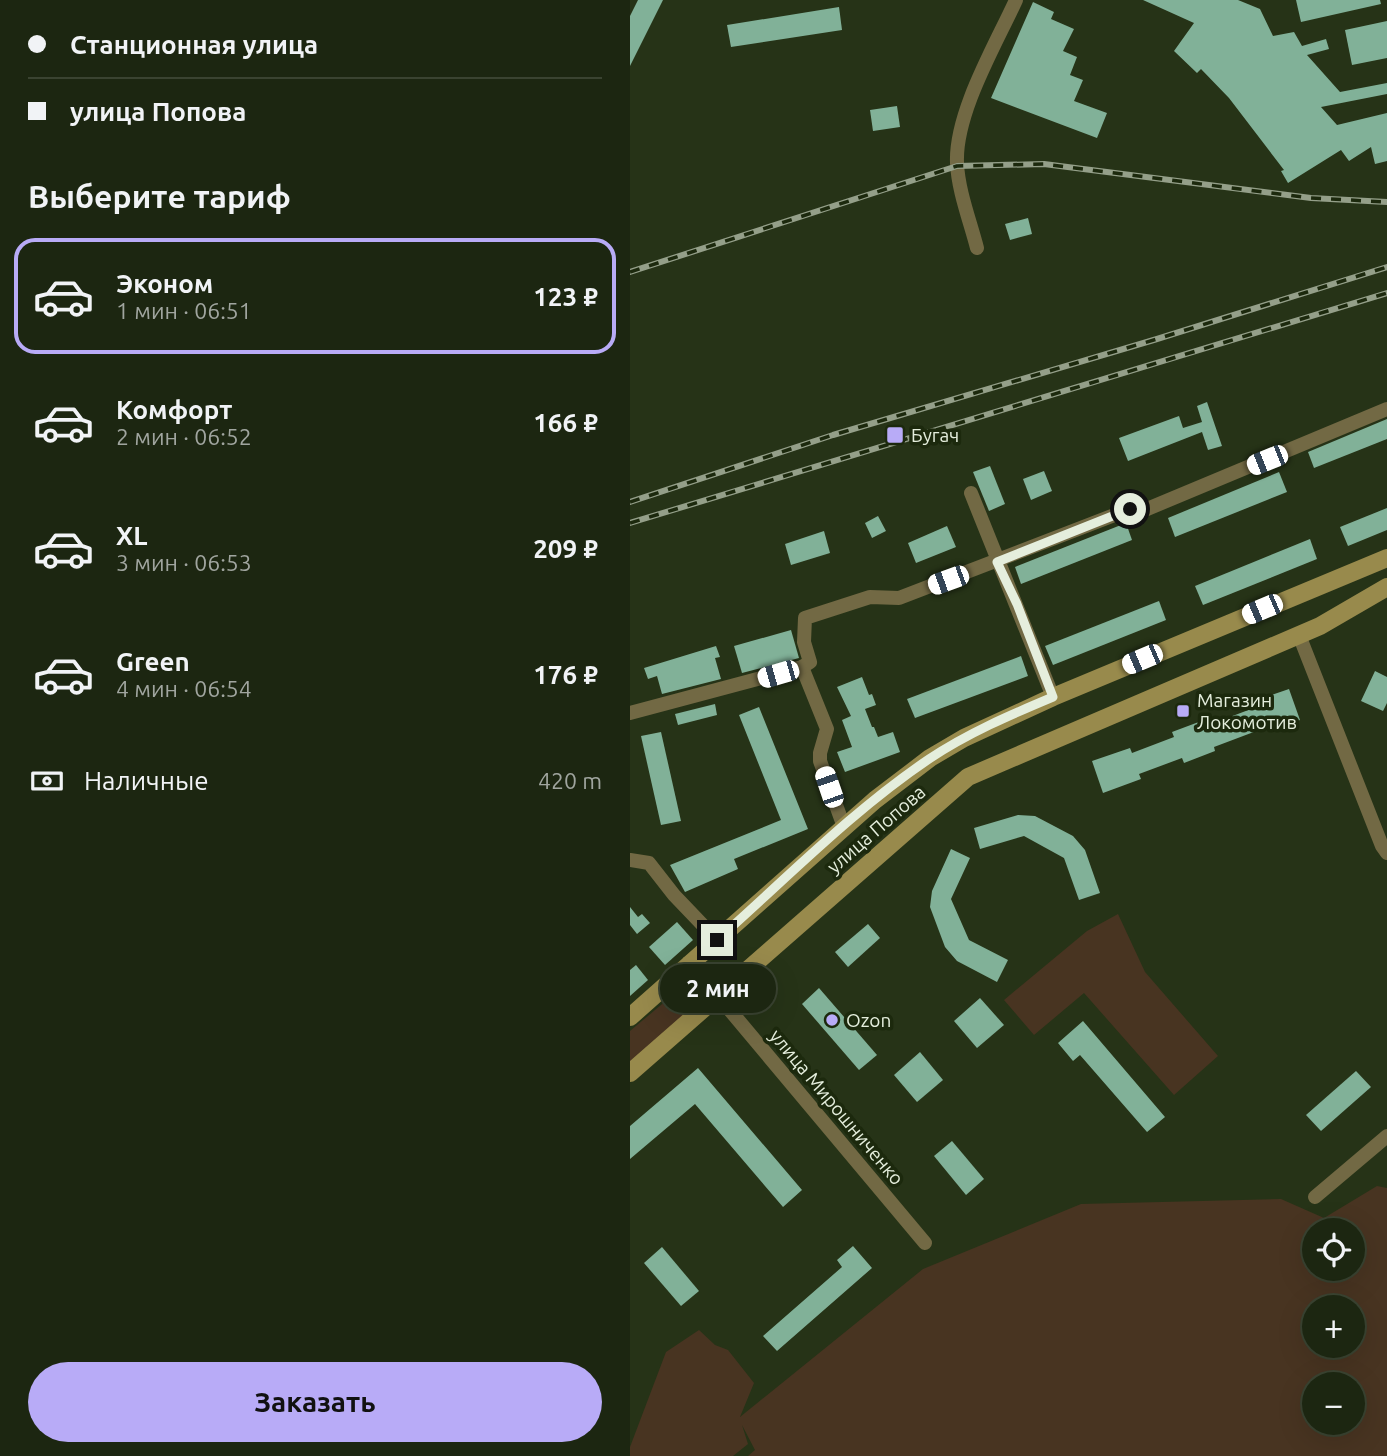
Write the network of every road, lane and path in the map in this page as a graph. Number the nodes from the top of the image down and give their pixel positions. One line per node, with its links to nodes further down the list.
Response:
1 (1016, 0): 2 (street)
2 (977, 247)
3 (1387, 409): 6 (street)
4 (971, 493): 6 (street)
5 (1387, 558): 10 (street, улица Попова)
6 (997, 562): 9 (street); 10 (street)
7 (1387, 587): 8 (street, улица Попова)
8 (1299, 635): 13 (street); 17 (street, улица Попова)
9 (802, 667): 11 (street); 12 (street)
10 (1053, 697): 12 (street, улица Попова)
11 (630, 713)
12 (844, 827): 15 (street, улица Попова)
13 (1387, 853)
14 (630, 860): 15 (street)
15 (717, 940): 16 (street, улица Попова)
16 (690, 964): 17 (street); 18 (street, улица Попова)
17 (718, 996): 19 (street, улица Попова); 22 (street, улица Мирошниченко)
18 (630, 1017)
19 (630, 1073)
20 (1387, 1136): 21 (street)
21 (1315, 1197)
22 (925, 1243)

